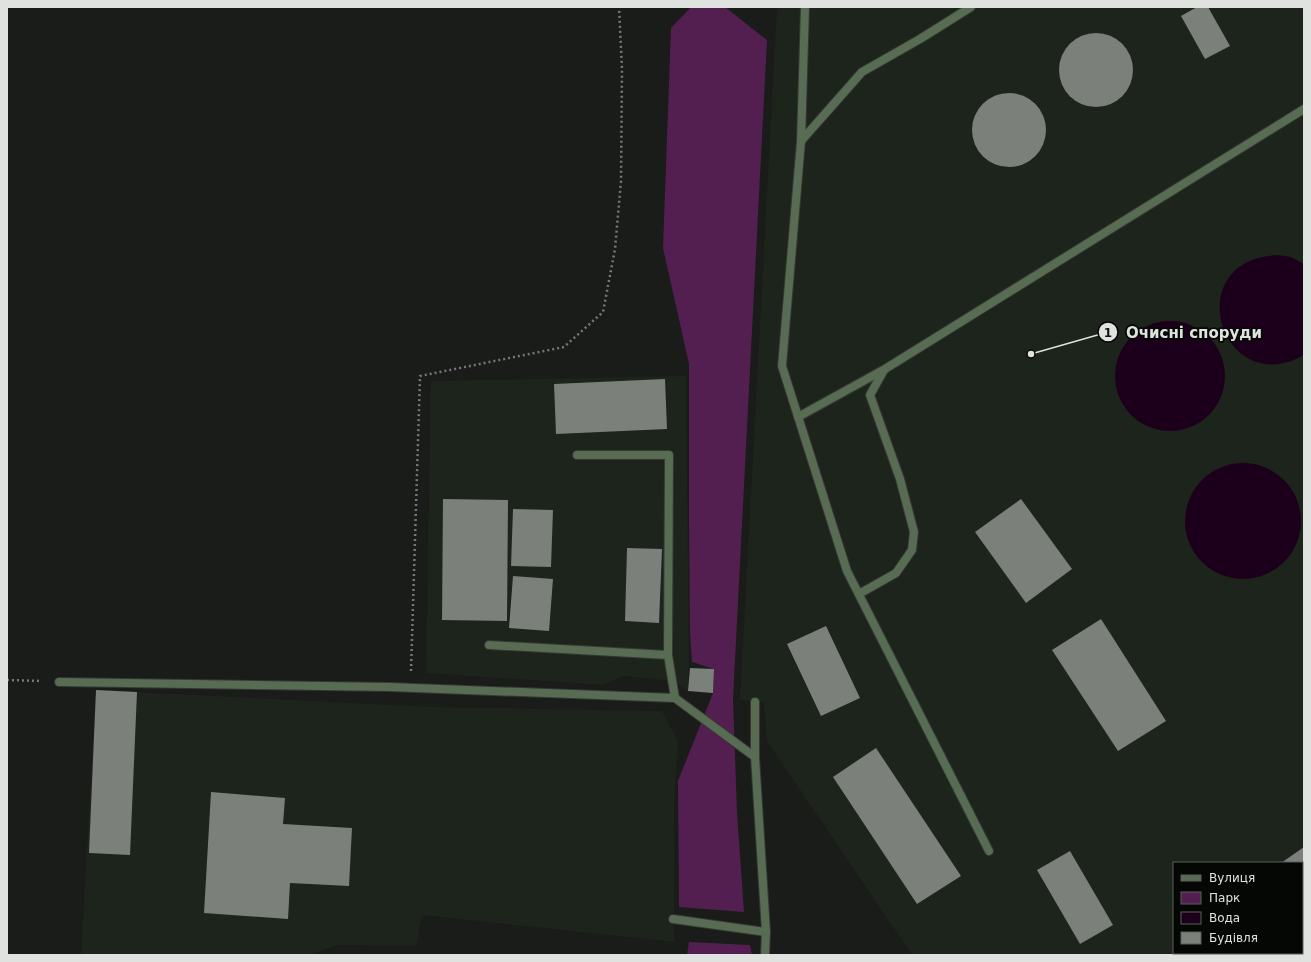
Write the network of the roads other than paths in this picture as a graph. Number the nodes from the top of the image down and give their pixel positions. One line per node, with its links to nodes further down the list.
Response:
1 (805, 7): 4 (street)
2 (971, 7): 4 (street)
3 (1304, 109): 5 (street)
4 (801, 141): 6 (street)
5 (885, 369): 6 (street); 8 (street)
6 (798, 417): 8 (street)
7 (577, 455): 10 (street)
8 (859, 594): 15 (street)
9 (489, 645): 10 (street)
10 (668, 655): 12 (street)
11 (59, 682): 12 (street)
12 (675, 698): 14 (street)
13 (755, 702): 14 (street)
14 (755, 757): 17 (street)
15 (989, 851)
16 (673, 920): 17 (street)
17 (766, 932): 18 (street)
18 (765, 955)

